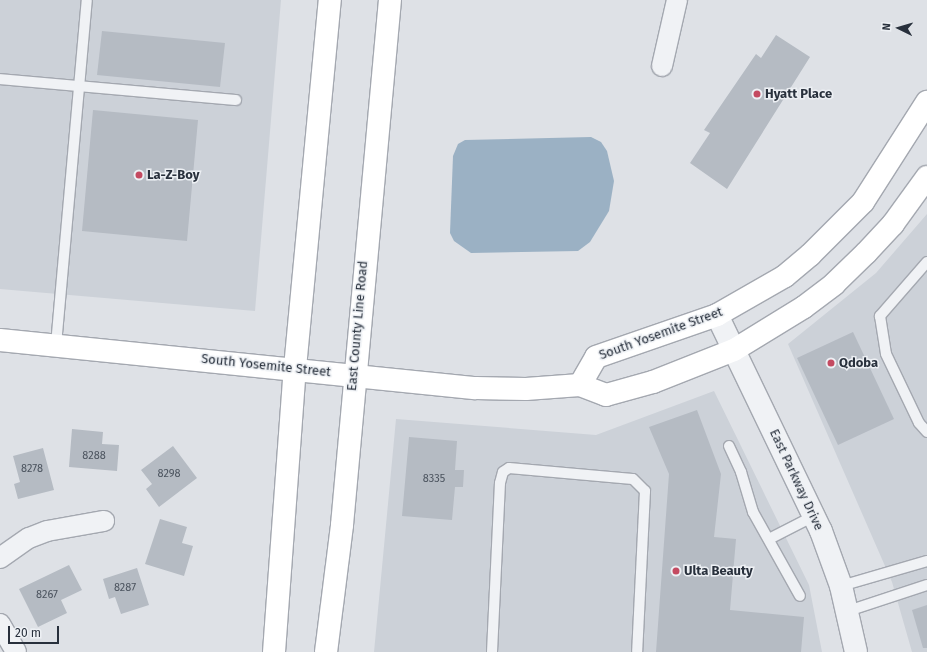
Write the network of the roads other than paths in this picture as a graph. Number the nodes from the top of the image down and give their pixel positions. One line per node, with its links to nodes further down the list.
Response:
1 (87, 0): 7 (lane)
2 (330, 0): 16 (main road)
3 (390, 0): 17 (main road, East County Line Road)
4 (677, 0): 5 (street)
5 (662, 66)
6 (0, 78): 7 (lane)
7 (80, 85): 8 (lane); 14 (lane)
8 (236, 100)
9 (927, 102): 12 (main road, South Yosemite Street)
10 (927, 177): 15 (main road, South Yosemite Street)
11 (927, 262): 19 (lane)
12 (717, 315): 15 (street, East Parkway Drive); 18 (main road, South Yosemite Street)
13 (0, 340): 14 (main road, South Yosemite Street)
14 (56, 345): 16 (main road, South Yosemite Street)
15 (734, 350): 18 (main road, South Yosemite Street); 21 (street, East Parkway Drive)
16 (294, 368): 17 (main road, South Yosemite Street); 32 (main road)
17 (353, 377): 18 (main road, South Yosemite Street); 33 (main road, East County Line Road)
18 (580, 385)
19 (927, 432)
20 (729, 446): 23 (lane)
21 (814, 516): 23 (lane); 27 (street, East Parkway Drive)
22 (104, 521): 24 (street)
23 (769, 539): 28 (lane)
24 (0, 558)
25 (927, 561): 27 (lane)
26 (927, 585): 29 (lane)
27 (841, 586): 29 (street, East Parkway Drive)
28 (800, 596)
29 (848, 611): 36 (street, East Parkway Drive)
30 (0, 624): 31 (street)
31 (16, 652)
32 (274, 652)
33 (326, 652)
34 (492, 652): 35 (lane)
35 (637, 652)
36 (856, 652)

